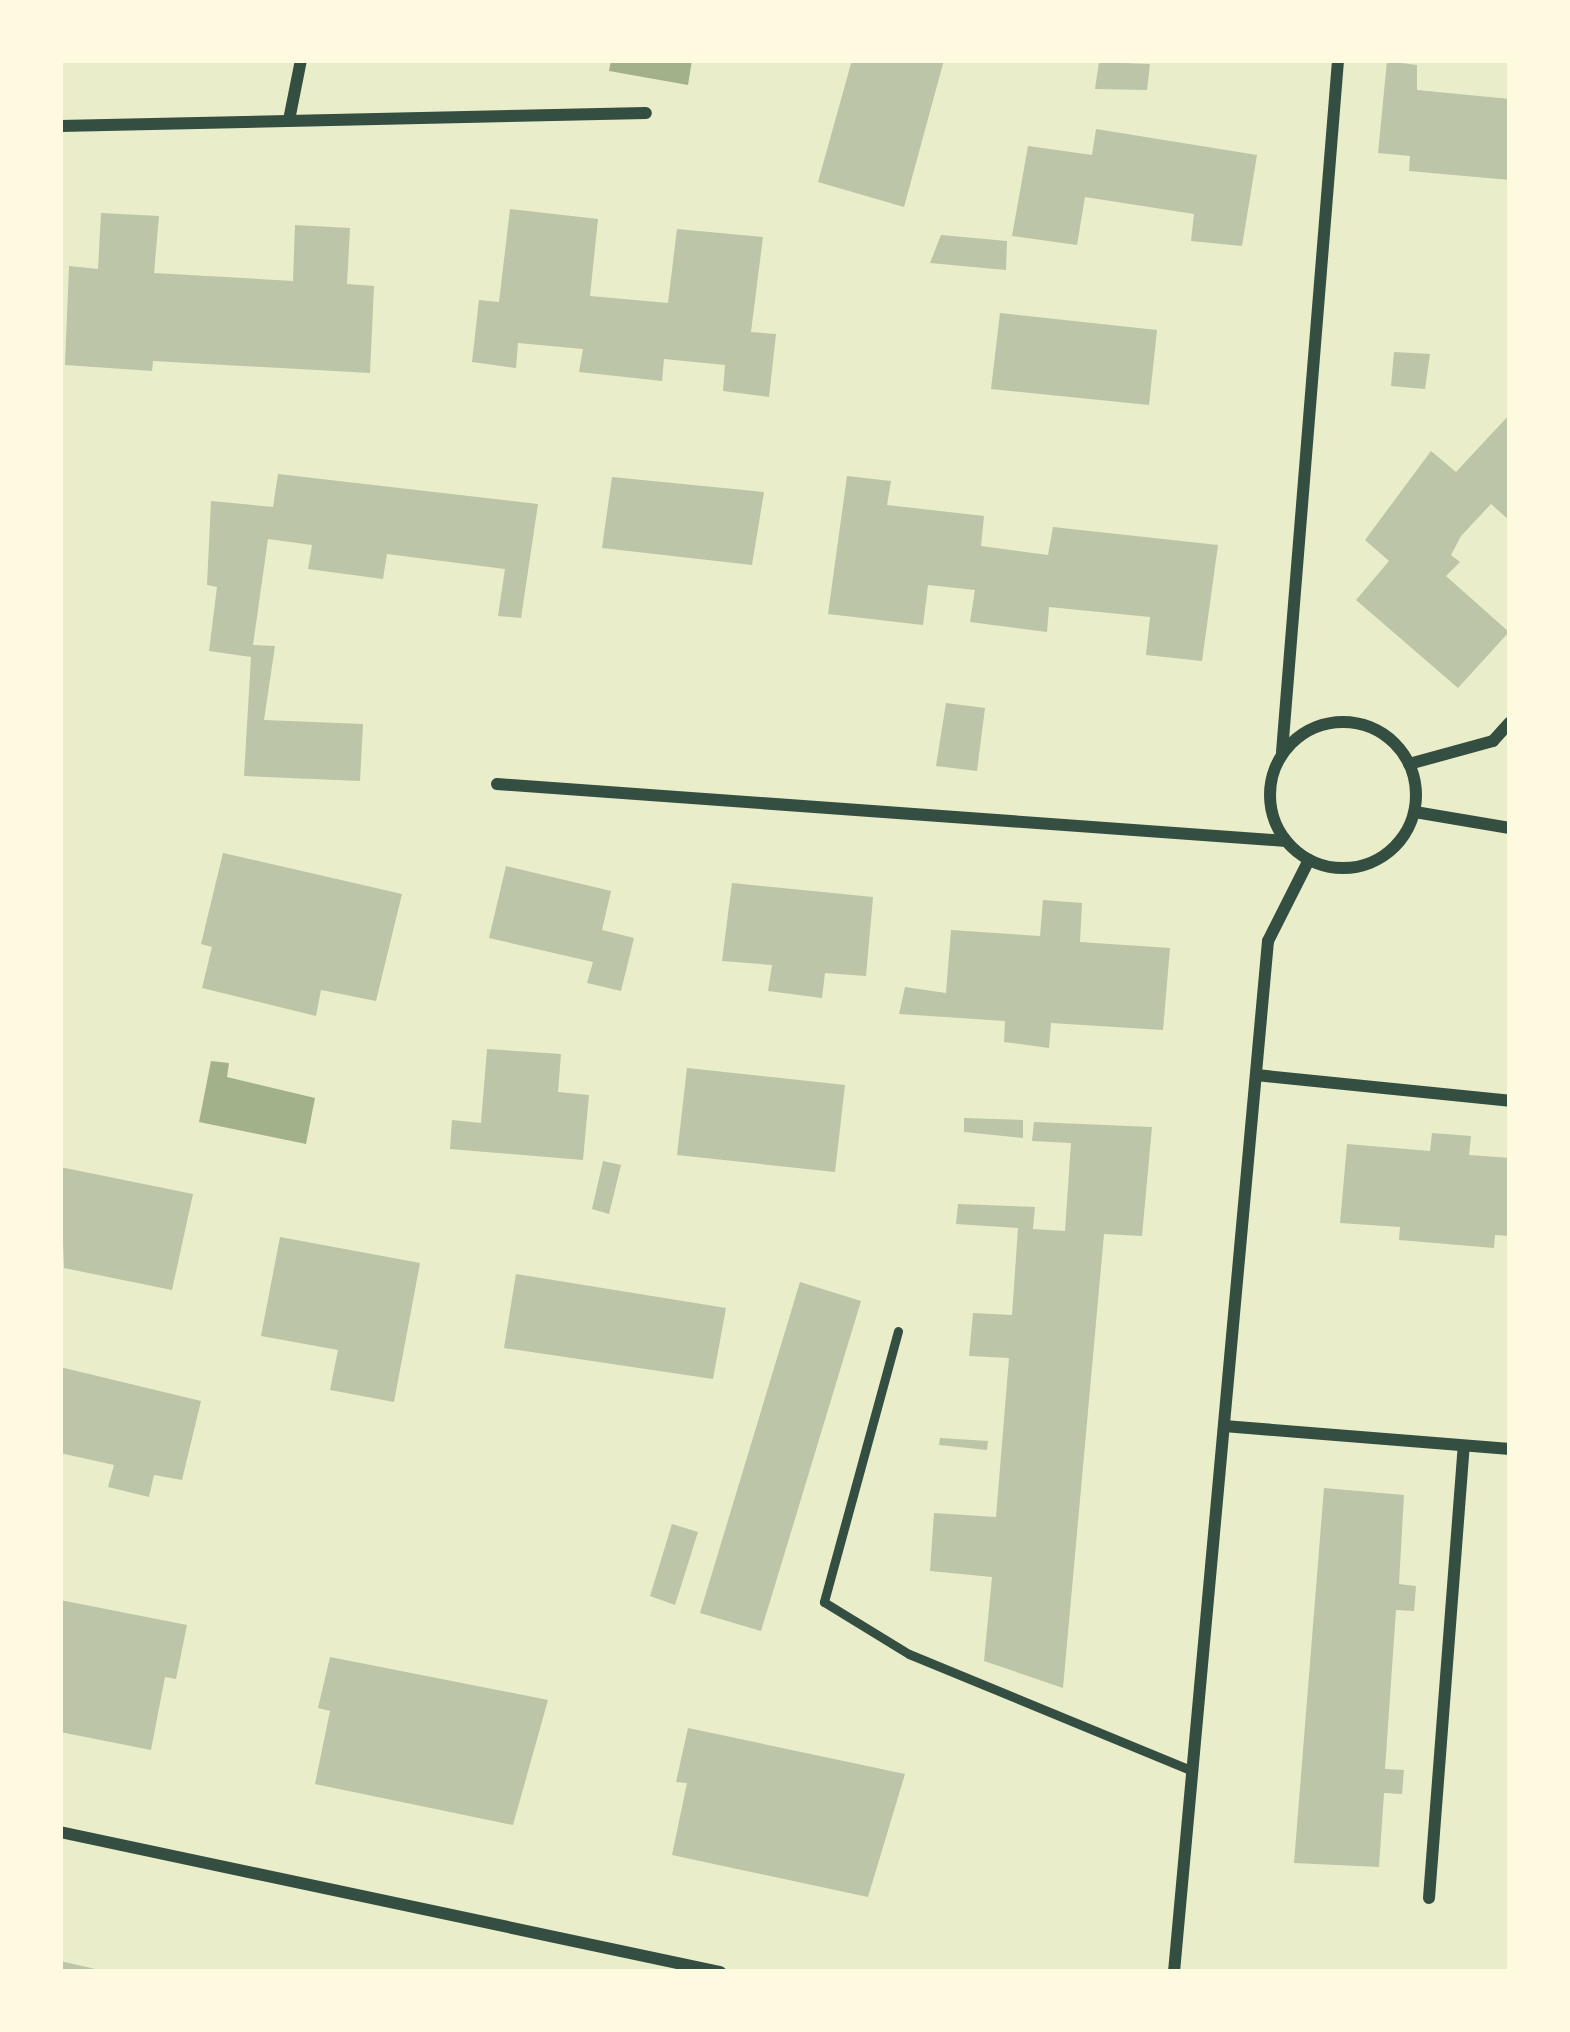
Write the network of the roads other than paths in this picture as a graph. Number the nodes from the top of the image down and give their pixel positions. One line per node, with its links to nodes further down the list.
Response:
1 (301, 60): 4 (street)
2 (1338, 60): 7 (street)
3 (646, 113): 4 (street)
4 (290, 120): 5 (street)
5 (60, 125)
6 (1510, 722): 8 (street)
7 (1282, 752): 8 (street); 12 (street)
8 (1409, 764): 10 (street)
9 (497, 784): 12 (street)
10 (1414, 812): 11 (street); 13 (street)
11 (1510, 828)
12 (1286, 841): 13 (street)
13 (1309, 860): 14 (street)
14 (1256, 1075): 15 (street); 17 (street)
15 (1510, 1101)
16 (898, 1331): 20 (lane)
17 (1224, 1426): 18 (street); 20 (street)
18 (1464, 1446): 19 (street); 22 (street)
19 (1510, 1449)
20 (1193, 1771): 24 (street)
21 (60, 1832): 23 (street)
22 (1429, 1898)
23 (720, 1972)
24 (1174, 1972)

